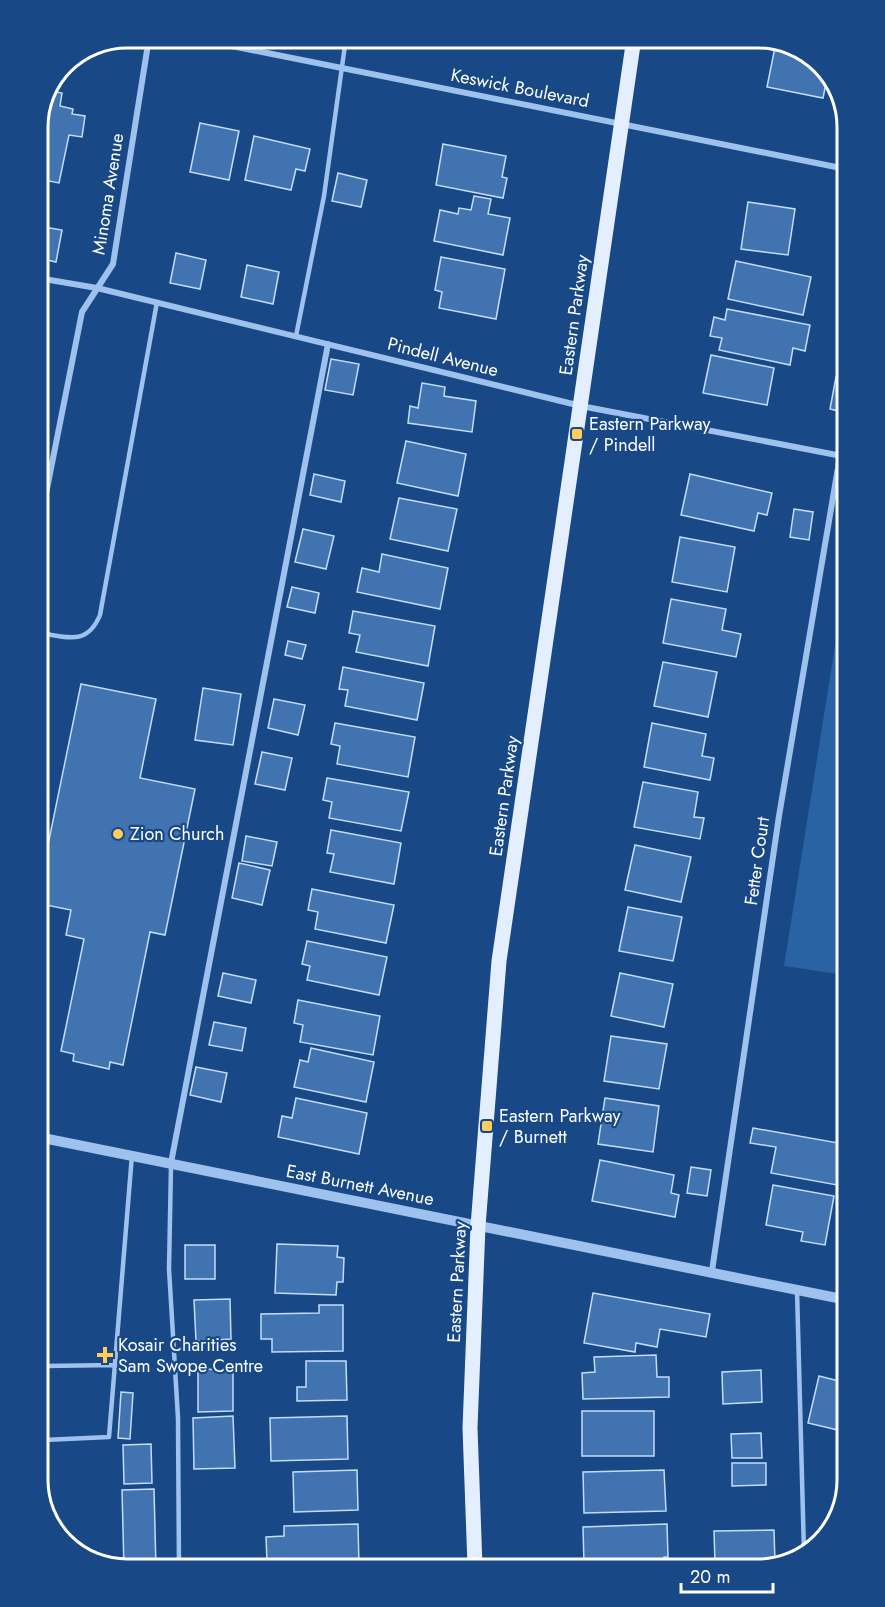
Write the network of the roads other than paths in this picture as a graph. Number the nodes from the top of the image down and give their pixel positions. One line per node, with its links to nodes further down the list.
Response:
1 (147, 48): 9 (street, Minoma Avenue)
2 (244, 48): 5 (street, Keswick Boulevard)
3 (345, 48): 5 (lane)
4 (633, 48): 6 (main road, Eastern Parkway)
5 (342, 67): 6 (street, Keswick Boulevard); 11 (lane)
6 (622, 124): 7 (street, Keswick Boulevard); 13 (main road, Eastern Parkway)
7 (837, 167)
8 (48, 280): 9 (street, Pindell Avenue)
9 (97, 288): 10 (street, Pindell Avenue); 16 (street, Minoma Avenue)
10 (157, 302): 11 (street, Pindell Avenue); 17 (lane)
11 (296, 336): 12 (street, Pindell Avenue)
12 (328, 344): 13 (street, Pindell Avenue); 20 (street)
13 (581, 406): 14 (street, Pindell Avenue); 21 (main road, Eastern Parkway)
14 (837, 455)
15 (837, 479): 22 (street, Fetter Court)
16 (48, 484)
17 (48, 634)
18 (48, 1139): 19 (street, East Burnett Avenue)
19 (132, 1155): 20 (street, East Burnett Avenue); 25 (lane)
20 (171, 1163): 21 (street, East Burnett Avenue); 29 (lane)
21 (478, 1226): 22 (street, East Burnett Avenue); 30 (main road, Eastern Parkway)
22 (712, 1271): 23 (street, East Burnett Avenue)
23 (797, 1290): 24 (street, East Burnett Avenue); 28 (lane)
24 (837, 1298)
25 (115, 1365): 26 (lane); 27 (lane)
26 (48, 1366)
27 (48, 1440)
28 (804, 1544)
29 (179, 1559)
30 (475, 1559)

